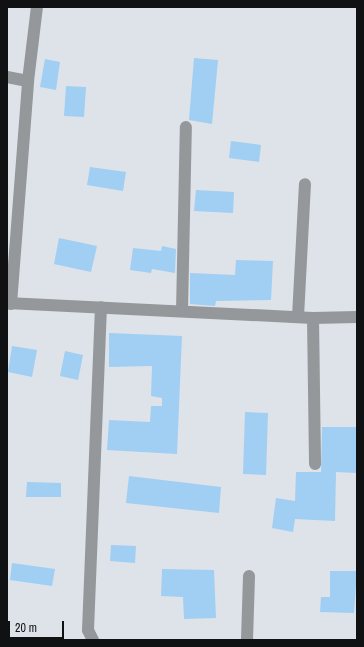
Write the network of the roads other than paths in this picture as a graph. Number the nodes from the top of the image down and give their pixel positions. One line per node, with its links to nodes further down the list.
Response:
1 (37, 7): 3 (street)
2 (7, 78): 3 (street)
3 (28, 81): 6 (street)
4 (186, 127): 8 (street)
5 (305, 184): 9 (street)
6 (9, 304): 7 (street)
7 (101, 307): 8 (street); 14 (street)
8 (182, 311): 9 (street)
9 (298, 317): 11 (street)
10 (357, 317): 11 (street)
11 (313, 318): 12 (street)
12 (315, 464)
13 (249, 576): 15 (street)
14 (93, 640)
15 (247, 640)

